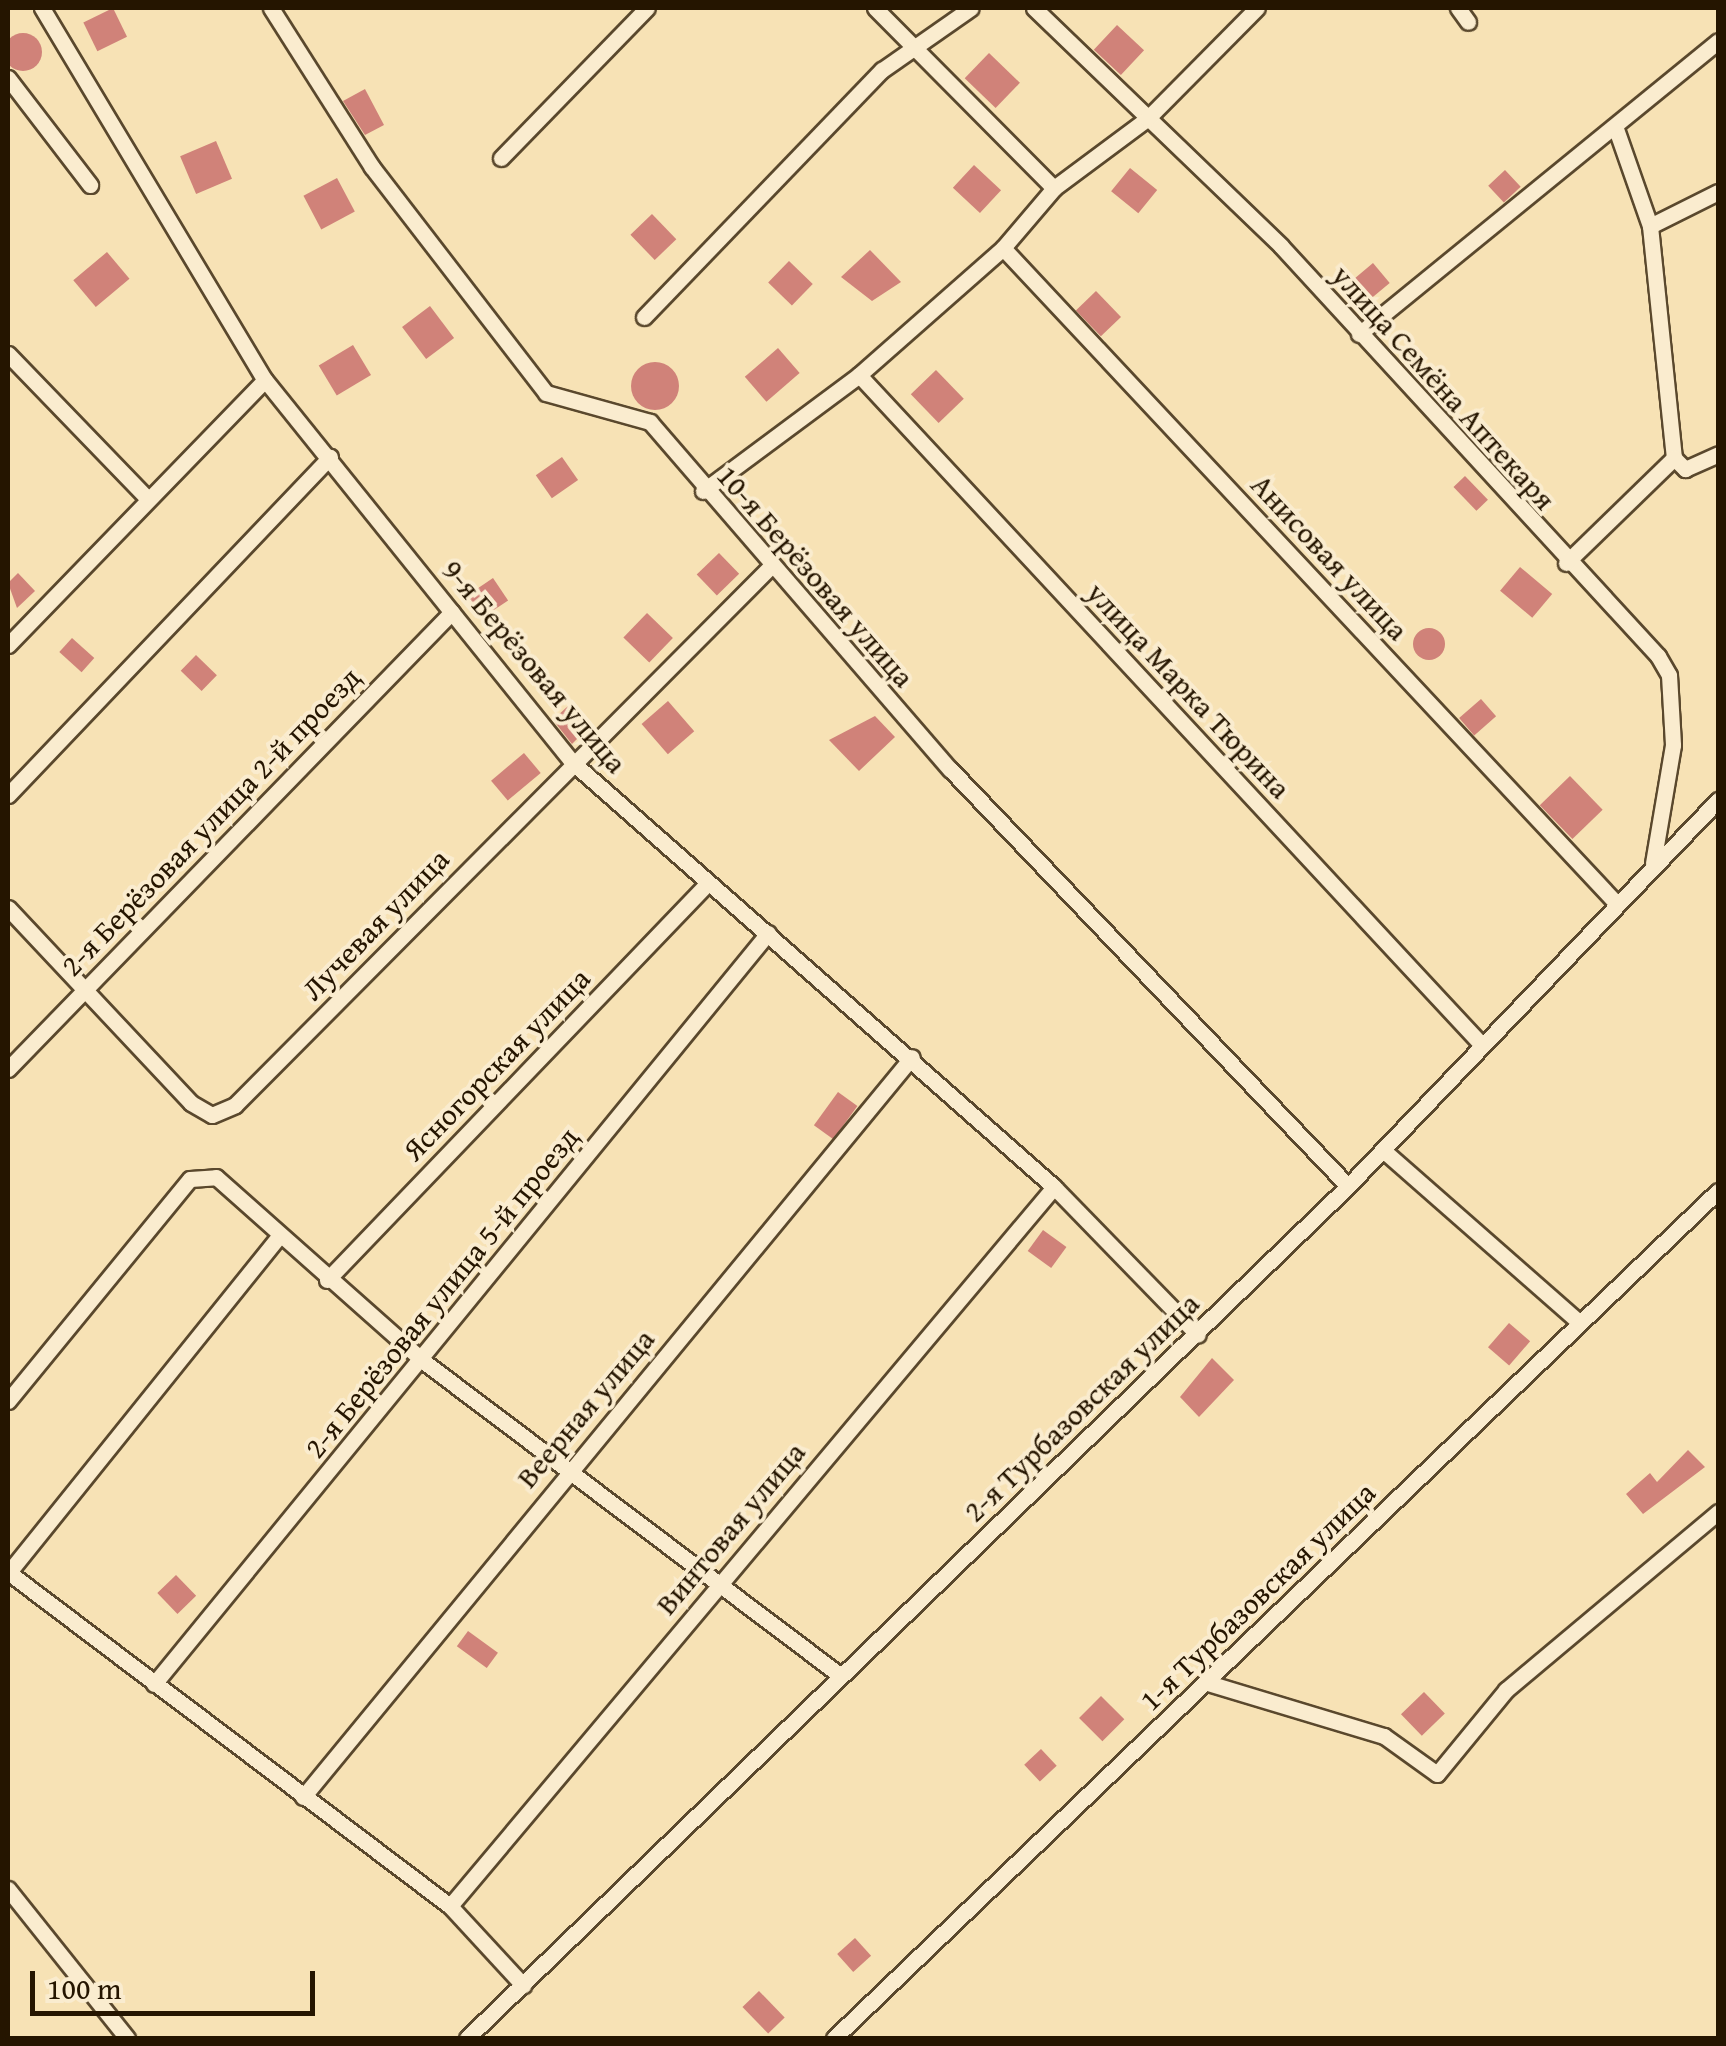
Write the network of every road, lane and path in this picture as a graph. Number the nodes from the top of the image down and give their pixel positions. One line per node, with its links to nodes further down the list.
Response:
1 (42, 8): 25 (street, 9-я Берёзовая улица)
2 (271, 8): 29 (street, 10-я Берёзовая улица)
3 (647, 8): 15 (street)
4 (875, 8): 11 (street)
5 (970, 8): 11 (street)
6 (1034, 8): 13 (street, улица Семёна Аптекаря)
7 (1257, 8): 13 (street)
8 (1458, 8): 9 (street)
9 (1468, 22)
10 (1718, 41): 14 (street)
11 (914, 48): 17 (street); 21 (street)
12 (8, 78): 16 (street)
13 (1147, 119): 17 (street); 22 (street, улица Семёна Аптекаря)
14 (1615, 126): 19 (street); 22 (street)
15 (502, 158)
16 (90, 186)
17 (1054, 188): 20 (street)
18 (1718, 192): 19 (street)
19 (1650, 226): 28 (street)
20 (1003, 248): 24 (street); 40 (street, Анисовая улица)
21 (644, 317)
22 (1360, 334): 31 (street, улица Семёна Аптекаря)
23 (8, 354): 30 (street)
24 (859, 375): 29 (street); 44 (street, улица Марка Тюрина)
25 (264, 380): 27 (street, 9-я Берёзовая улица); 30 (street)
26 (1718, 454): 28 (street)
27 (330, 458): 33 (street, 9-я Берёзовая улица); 36 (street)
28 (1674, 458): 31 (street)
29 (703, 491): 32 (street, 10-я Берёзовая улица)
30 (147, 498): 34 (street)
31 (1566, 563): 38 (street, улица Семёна Аптекаря)
32 (769, 568): 35 (street, Лучевая улица); 48 (street, 10-я Берёзовая улица)
33 (452, 612): 35 (street, 9-я Берёзовая улица); 43 (street, 2-я Берёзовая улица 2-й проезд)
34 (10, 639)
35 (572, 762): 39 (street, 9-я Берёзовая улица); 43 (street, Лучевая улица)
36 (8, 795)
37 (1718, 800): 38 (street, 2-я Турбазовская улица)
38 (1653, 864): 40 (street, 2-я Турбазовская улица)
39 (705, 886): 42 (street, 9-я Берёзовая улица); 52 (street, Ясногорская улица)
40 (1616, 904): 44 (street, 2-я Турбазовская улица)
41 (8, 908): 43 (street)
42 (768, 933): 45 (street, 9-я Берёзовая улица); 55 (street, 2-я Берёзовая улица 5-й проезд)
43 (84, 989): 46 (street, 2-я Берёзовая улица 2-й проезд)
44 (1480, 1043): 47 (street, 2-я Турбазовская улица)
45 (912, 1057): 49 (street, 9-я Берёзовая улица); 57 (street, Веерная улица)
46 (8, 1069)
47 (1383, 1150): 48 (street, 2-я Турбазовская улица); 53 (street)
48 (1348, 1186): 54 (street, 2-я Турбазовская улица)
49 (1054, 1187): 54 (street, 9-я Берёзовая улица); 60 (street, Винтовая улица)
50 (1718, 1191): 53 (street, 1-я Турбазовская улица)
51 (278, 1238): 52 (street); 56 (street); 59 (street)
52 (327, 1280): 55 (street)
53 (1579, 1322): 62 (street, 1-я Турбазовская улица)
54 (1198, 1334): 61 (street, 2-я Турбазовская улица)
55 (424, 1361): 57 (street); 63 (street, 2-я Берёзовая улица 5-й проезд)
56 (8, 1401)
57 (570, 1468): 60 (street); 64 (street, Веерная улица)
58 (1718, 1512): 62 (street)
59 (8, 1572): 63 (street)
60 (723, 1578): 61 (street); 66 (street, Винтовая улица)
61 (841, 1676): 67 (street, 2-я Турбазовская улица)
62 (1208, 1683): 70 (street, 1-я Турбазовская улица)
63 (154, 1684): 64 (street)
64 (303, 1797): 66 (street)
65 (8, 1889): 68 (street)
66 (450, 1906): 67 (street)
67 (523, 1985): 69 (street, 2-я Турбазовская улица)
68 (127, 2038)
69 (467, 2038)
70 (834, 2038)

